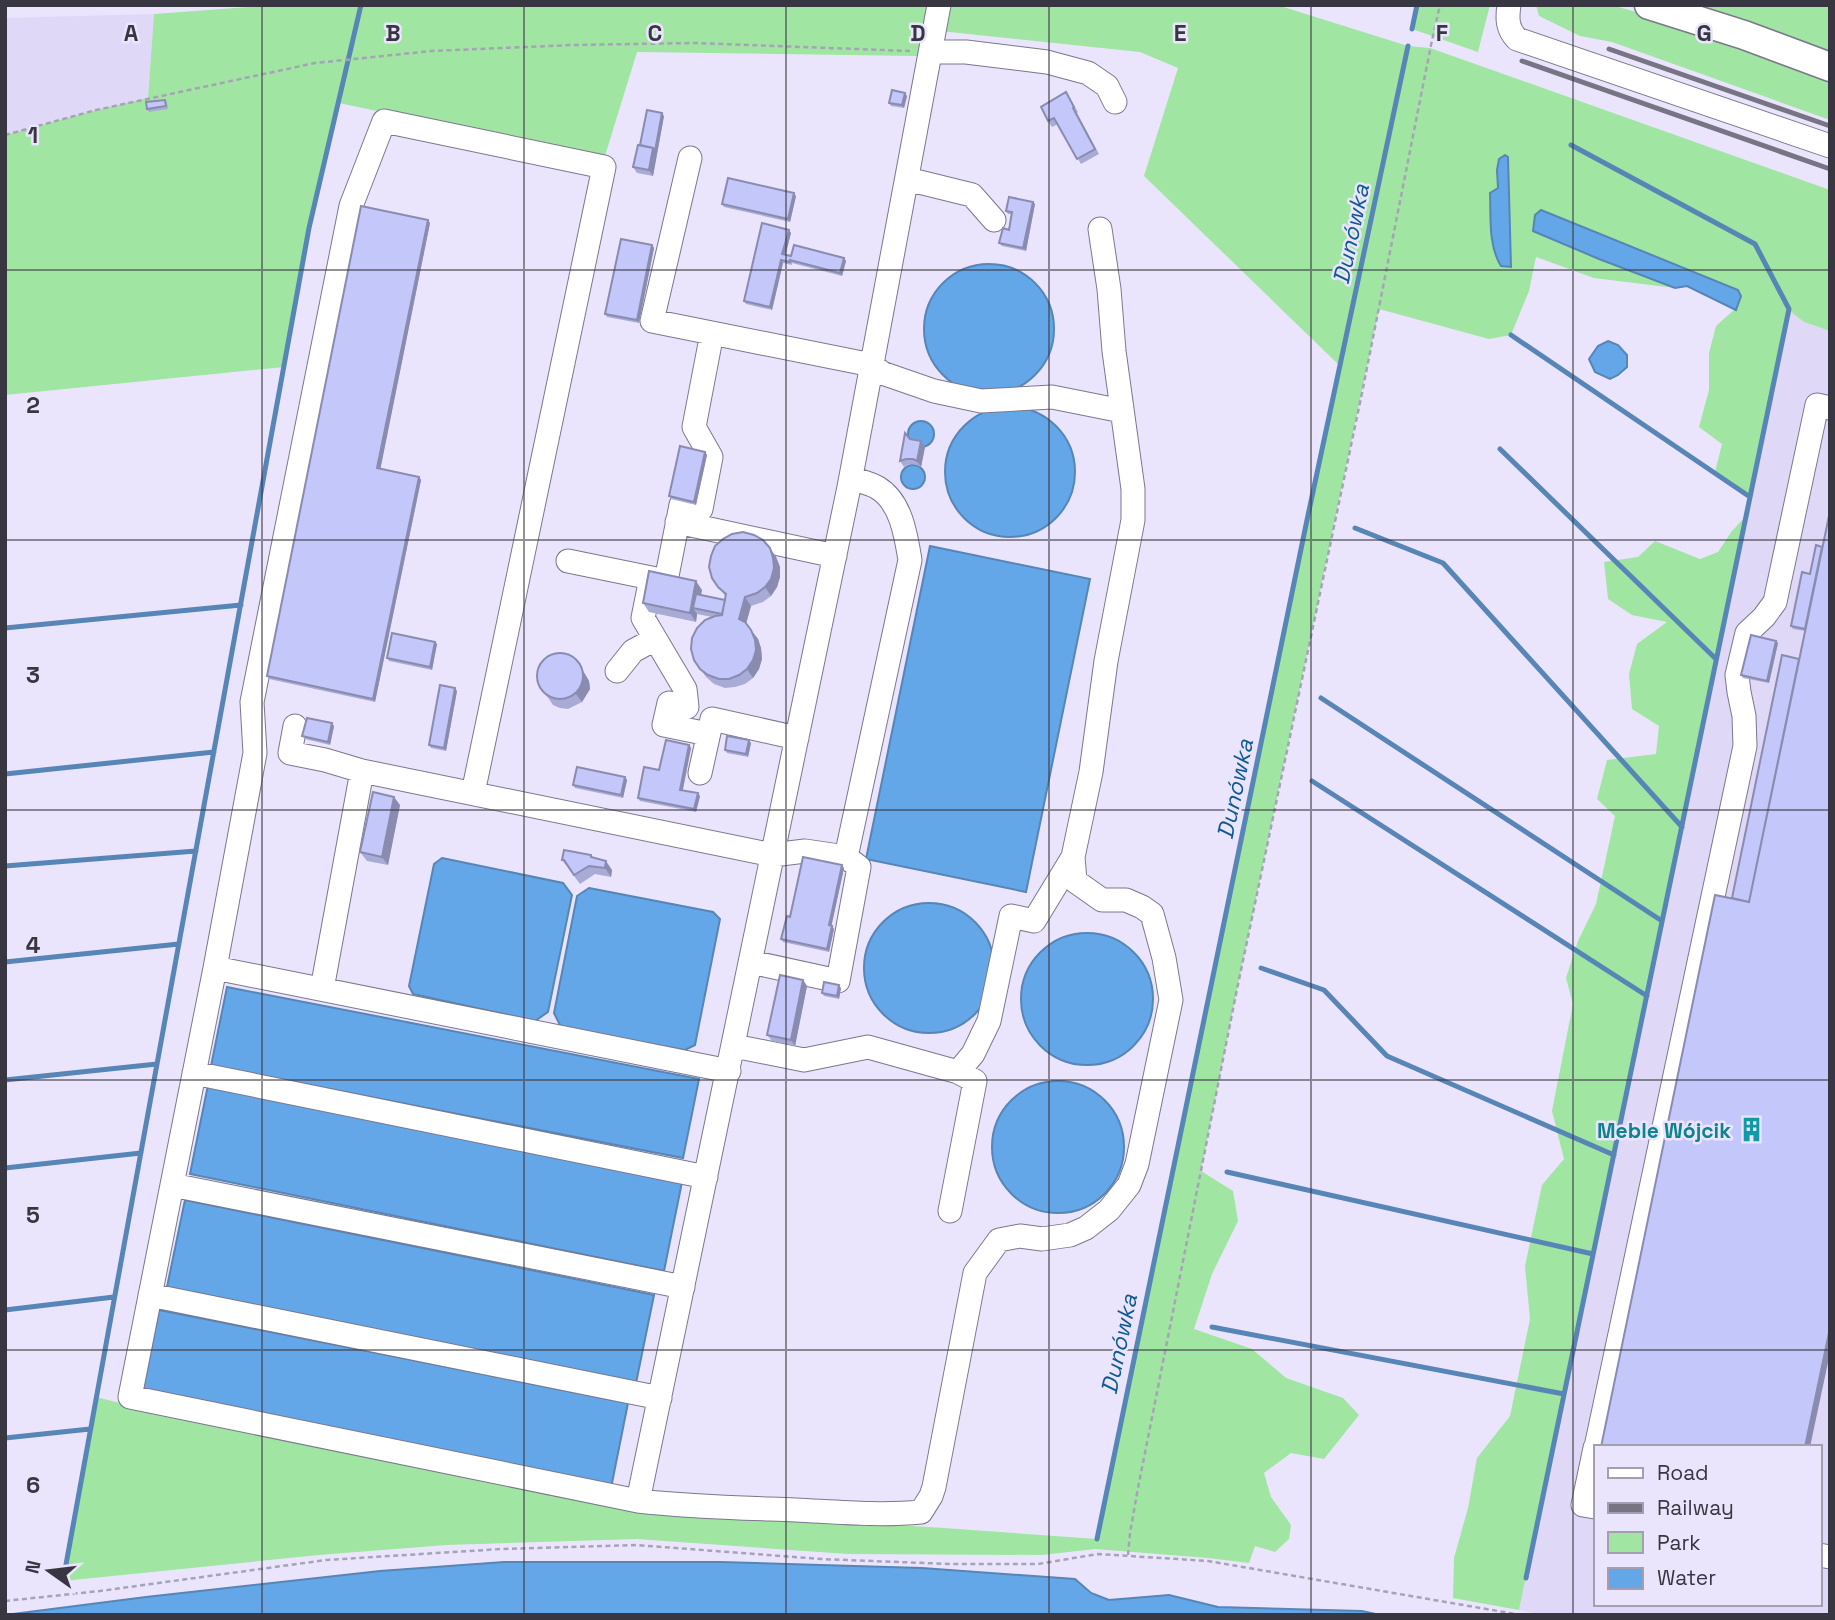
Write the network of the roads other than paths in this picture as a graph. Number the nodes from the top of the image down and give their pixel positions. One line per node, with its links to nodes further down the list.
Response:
1 (939, 5): 4 (lane)
2 (1510, 5): 7 (lane)
3 (1648, 5): 5 (main road)
4 (931, 52): 6 (lane); 9 (lane)
5 (1830, 67)
6 (1115, 102)
7 (1830, 146)
8 (690, 158): 12 (lane)
9 (907, 179): 10 (lane); 13 (lane)
10 (994, 220)
11 (1100, 229): 15 (lane)
12 (712, 333): 13 (lane); 17 (lane)
13 (872, 365): 15 (lane); 16 (lane)
14 (1830, 408): 45 (lane)
15 (1122, 411): 31 (lane)
16 (850, 478): 18 (lane); 30 (lane)
17 (677, 522): 18 (lane); 20 (lane)
18 (835, 556): 25 (lane)
19 (568, 561): 20 (lane)
20 (651, 578): 21 (lane)
21 (655, 639): 22 (lane); 24 (lane)
22 (617, 671)
23 (295, 726): 26 (lane)
24 (708, 734): 25 (lane); 27 (lane)
25 (797, 738): 29 (lane)
26 (362, 771): 28 (lane); 34 (lane)
27 (700, 773)
28 (473, 793): 29 (lane); 33 (lane)
29 (773, 855): 30 (lane); 32 (lane)
30 (846, 857): 32 (lane)
31 (1073, 857): 37 (lane); 47 (lane)
32 (751, 962): 35 (lane)
33 (215, 968): 34 (lane); 38 (lane)
34 (322, 989): 36 (lane)
35 (734, 1046): 36 (lane); 37 (lane)
36 (729, 1071): 39 (lane)
37 (958, 1072): 41 (lane)
38 (194, 1073): 39 (lane); 40 (lane)
39 (706, 1177): 42 (lane)
40 (172, 1185): 42 (lane); 43 (lane)
41 (950, 1211)
42 (683, 1287): 44 (lane)
43 (150, 1295): 44 (lane); 47 (lane)
44 (660, 1398): 47 (lane)
45 (1595, 1445)
46 (1594, 1452): 48 (lane)
47 (638, 1501)
48 (1594, 1507)

